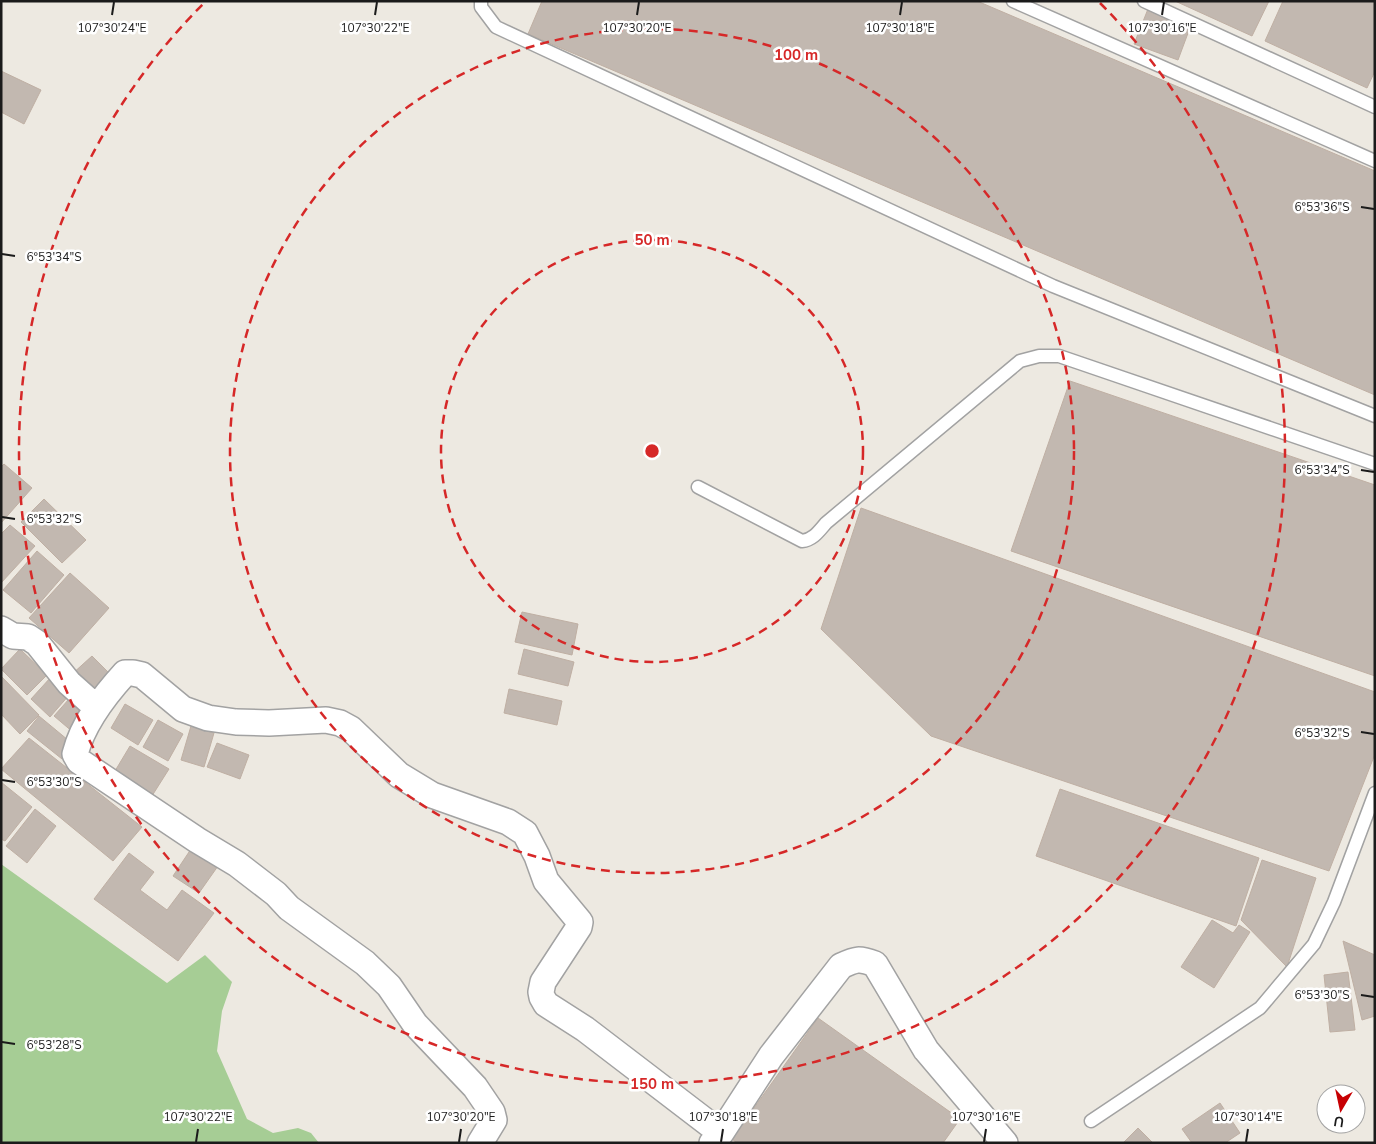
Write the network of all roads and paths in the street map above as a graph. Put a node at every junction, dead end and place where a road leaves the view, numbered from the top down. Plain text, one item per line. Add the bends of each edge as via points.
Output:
1 (480, 1) edge
2 (1013, 1) edge
3 (1144, 1) edge
4 (1375, 107) edge
5 (1375, 161) edge
6 (1375, 416) edge
7 (1375, 464) edge
8 (698, 486) dead end
9 (1, 629) edge
10 (97, 708) junction
11 (1375, 793) edge
12 (1092, 1121) dead end
13 (717, 1138) edge
14 (480, 1143) edge
15 (1005, 1143) edge

1 - 6 lane via 496,27 1053,286
2 - 5 lane
3 - 4 lane
7 - 8 lane via 1059,356 1039,356 1020,361 805,541
9 - 10 street via 37,643 69,683
10 - 13 street via 124,673 133,672 142,675 182,709 208,718 236,722 326,720 340,723 351,729 399,775 432,795 508,822 525,833 546,881 580,922 543,982 542,997 546,1004 586,1029
10 - 14 street via 78,744 75,754 79,761 238,864 289,908 365,963 389,986 415,1024 475,1087 492,1112 494,1120
11 - 12 lane via 1334,902 1314,944 1260,1008
13 - 15 street via 771,1056 841,966 862,959 875,964 926,1050

